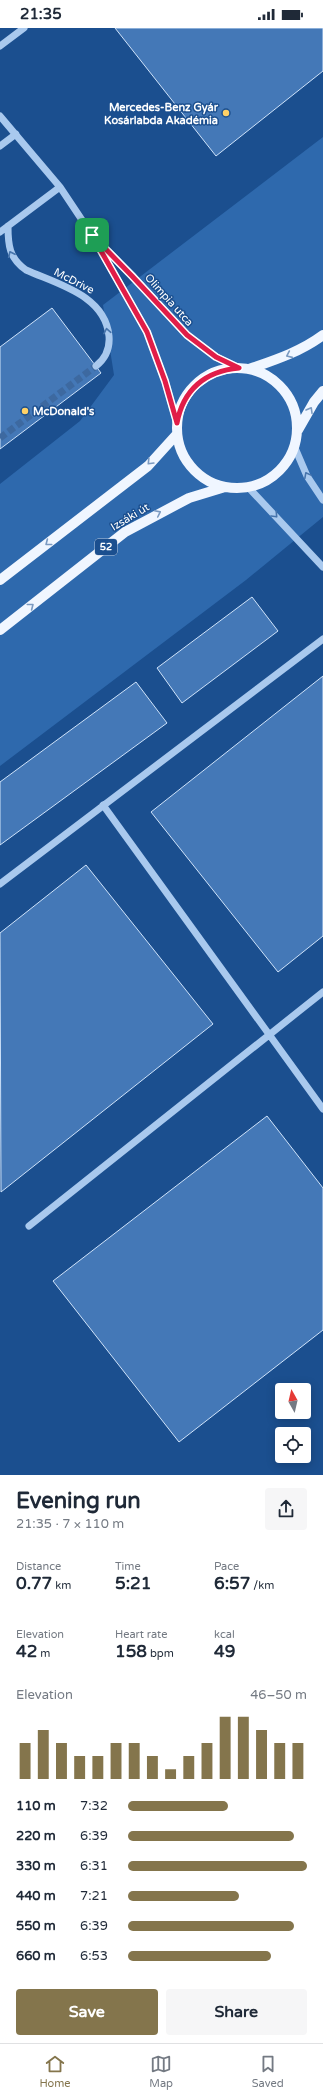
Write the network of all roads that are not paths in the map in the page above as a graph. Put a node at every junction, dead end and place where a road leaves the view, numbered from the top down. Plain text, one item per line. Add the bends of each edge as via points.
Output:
1 (24, 28) edge
2 (0, 46) edge
3 (0, 116) edge
4 (16, 134) junction
5 (0, 146) edge
6 (60, 187) junction
7 (8, 226) junction
8 (0, 232) edge
9 (92, 235) junction
10 (323, 335) edge
11 (96, 366) tunnel mouth
12 (244, 368) junction
13 (323, 391) edge
14 (177, 423) junction
15 (298, 430) junction
16 (177, 434) junction
17 (295, 448) junction
18 (225, 487) junction
19 (248, 487) junction
20 (323, 500) edge
21 (323, 567) edge
22 (0, 580) edge
23 (0, 630) edge
24 (323, 639) edge
25 (103, 805) junction
26 (0, 884) edge
27 (323, 992) edge
28 (269, 1035) junction
29 (323, 1109) edge
30 (29, 1226) dead end

1 - 2 street
3 - 4 street, Olimpia utca
4 - 5 street
4 - 6 street, Olimpia utca
6 - 7 street
6 - 9 street, Olimpia utca
7 - 8 street
11 -> 7 street, McDrive via 106,355 109,342 101,312 90,300 16,263 8,247
9 - 12 street, Olimpia utca via 187,335 216,357
9 - 14 street, Olimpia utca via 147,332
10 -> 12 main road, 52 via 308,347 282,358
12 - 14 main road, 52 via 219,371 200,380 182,404
12 - 15 main road, 52 via 268,376 284,389 295,408
15 -> 13 main road, 52
14 - 16 main road, 52
15 - 17 main road, 52
16 - 18 main road, 52 via 182,453 195,471 204,479
16 -> 22 main road via 148,466
17 - 19 main road, 52 via 279,472 260,484
20 -> 17 street via 307,476
18 - 19 main road, 52
23 -> 18 main road, Izsáki út / 52 via 126,532 189,498
19 -> 21 street
24 - 25 street
25 - 26 street
25 - 28 street
27 - 28 street
28 - 29 street
28 - 30 street

